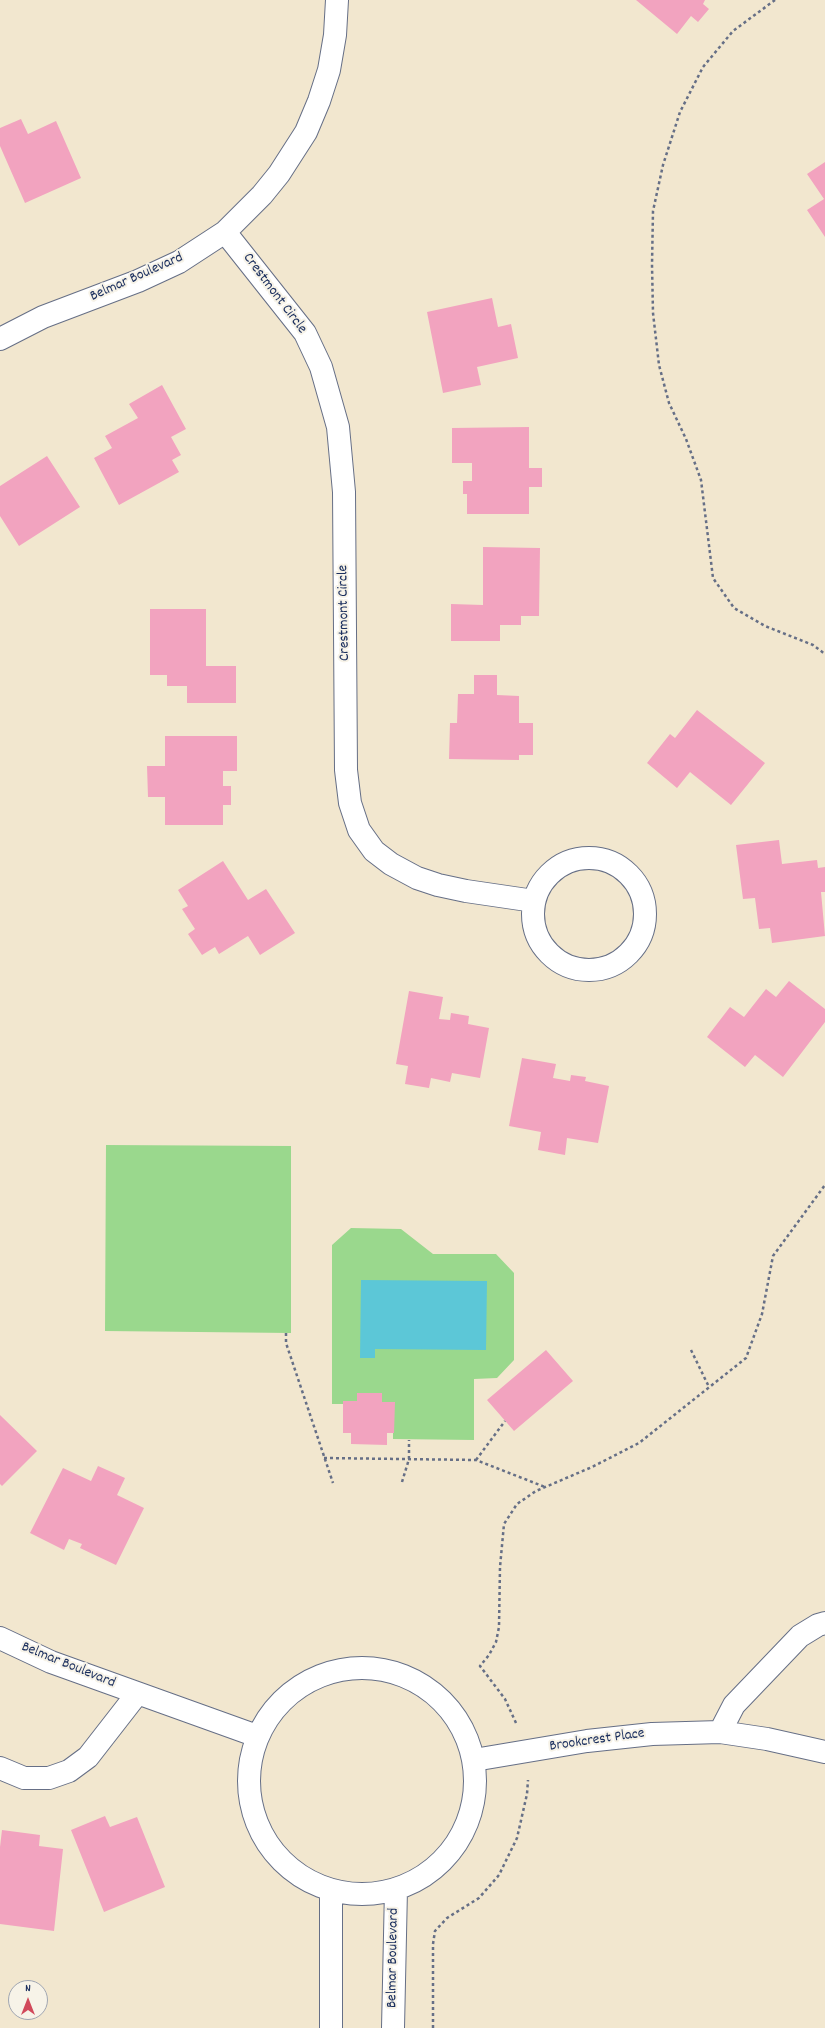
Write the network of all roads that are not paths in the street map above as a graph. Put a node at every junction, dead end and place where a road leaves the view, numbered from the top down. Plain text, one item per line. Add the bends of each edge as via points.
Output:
1 (337, 0) edge
2 (225, 232) junction
3 (0, 340) edge
4 (534, 901) junction
5 (825, 1623) edge
6 (0, 1638) edge
7 (137, 1694) junction
8 (720, 1732) junction
9 (257, 1736) junction
10 (825, 1752) edge
11 (474, 1760) junction
12 (0, 1768) edge
13 (396, 1889) junction
14 (331, 1890) junction
15 (331, 2028) edge
16 (393, 2028) edge

1 - 2 street, Belmar Boulevard via 329,70 306,132 262,195
2 - 3 street, Belmar Boulevard via 179,262 138,281 43,317
2 - 4 street, Crestmont Circle via 306,334 321,367 338,427 344,492 346,770 350,803 359,830 374,851 417,878 466,891
4 - 4 street via 534,923 541,944 556,960 576,969 598,970 619,962 639,941 645,926 644,898 638,884 616,864 602,859 573,860 559,866 548,875
5 - 8 street via 800,1636 734,1705
6 - 7 street, Belmar Boulevard via 51,1662
7 - 9 street, Belmar Boulevard
7 - 12 street, Belmar Boulevard via 88,1757 69,1772 49,1778 24,1778
8 - 10 street, Brookcrest Place
8 - 11 street, Brookcrest Place via 652,1734 587,1741
9 - 11 street via 266,1718 295,1688 333,1671 374,1668 395,1672 431,1691 459,1722
9 - 14 street via 248,1783 249,1800 259,1830 277,1857 289,1868 316,1885
11 - 13 street via 474,1801 459,1839 447,1856 432,1870
13 - 14 street via 375,1894
13 - 16 street, Belmar Boulevard
14 - 15 street

